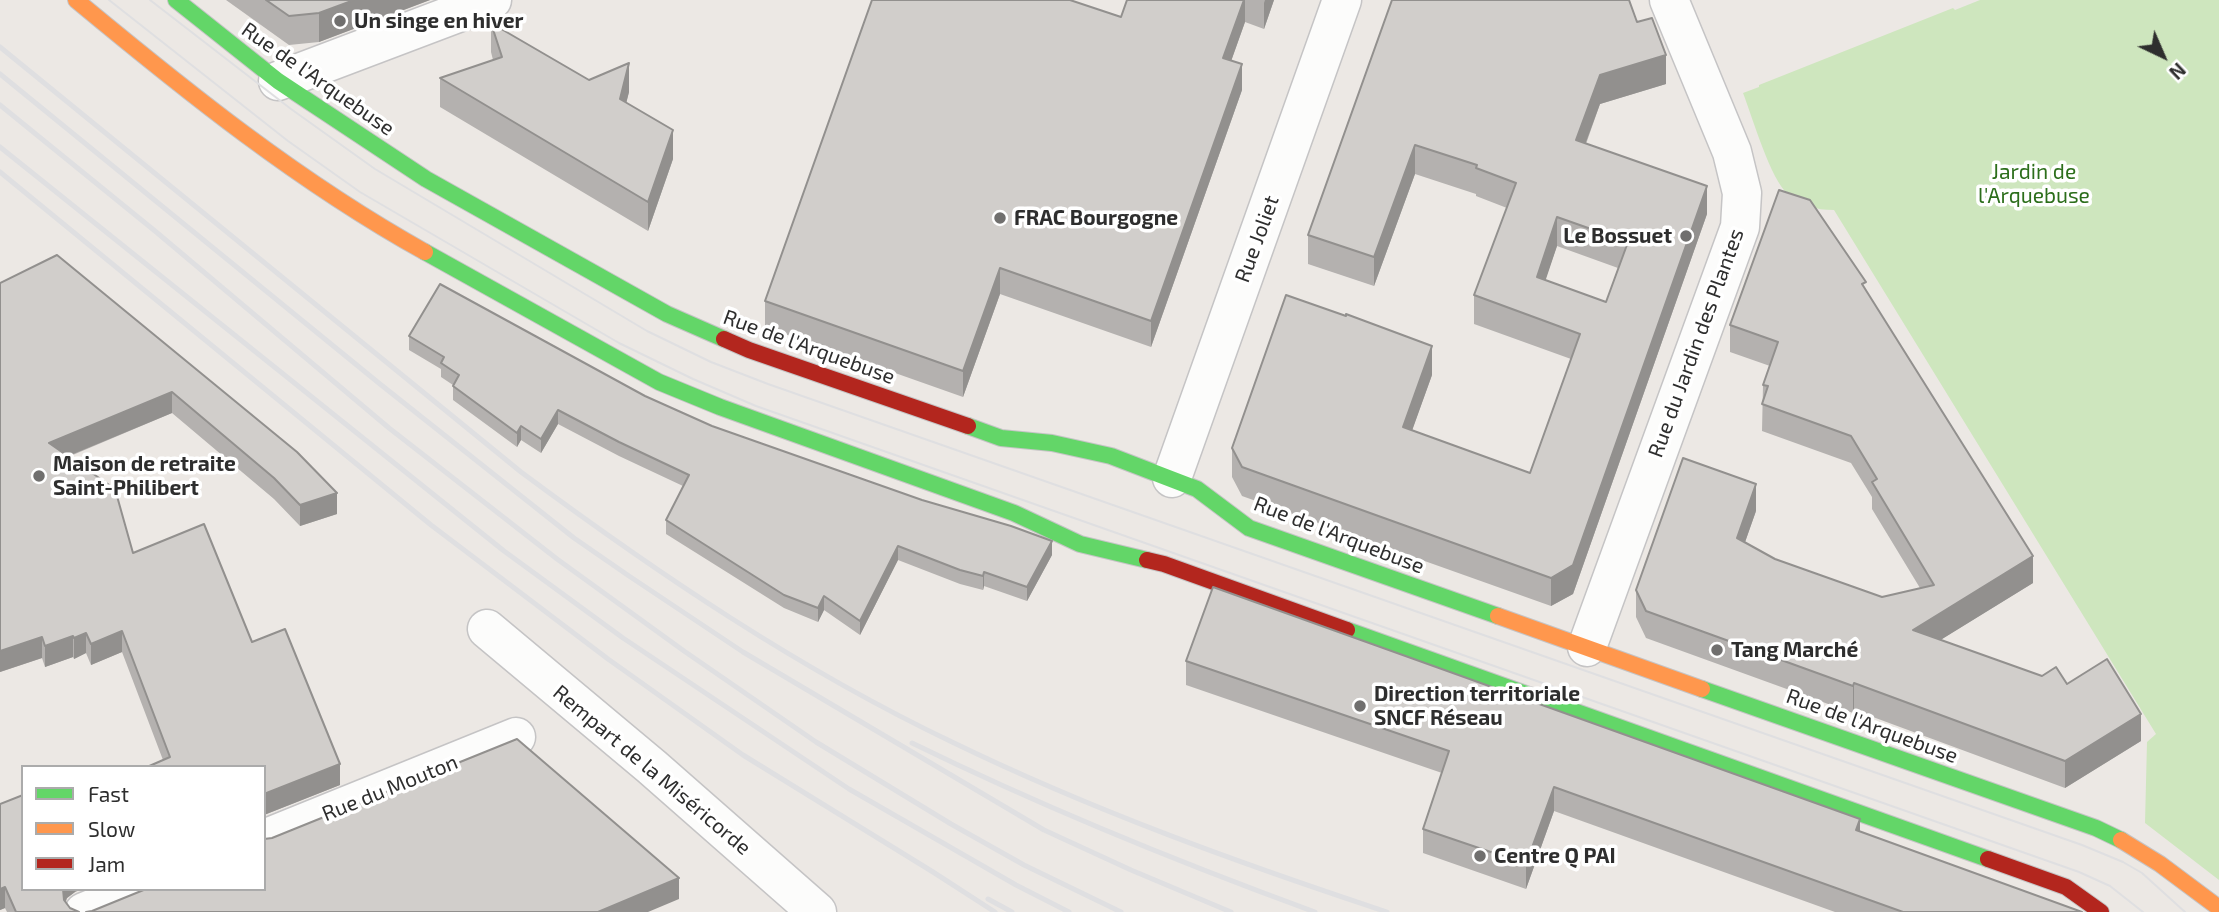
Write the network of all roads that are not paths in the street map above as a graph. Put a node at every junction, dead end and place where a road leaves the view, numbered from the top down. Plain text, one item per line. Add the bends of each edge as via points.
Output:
1 (75, 0) edge
2 (176, 0) edge
3 (492, 0) edge
4 (1342, 0) edge
5 (1670, 0) edge
6 (278, 81) junction
7 (1172, 478) junction
8 (487, 629) dead end
9 (1587, 647) junction
10 (516, 737) edge
11 (266, 838) edge
12 (135, 891) edge
13 (2219, 908) edge
14 (83, 912) edge
15 (817, 912) edge
16 (2101, 912) edge

1 - 16 main road via 298,173 388,231 659,382 1014,513 1080,544 1164,564 2066,887
2 - 6 main road, Rue de l'Arquebuse
3 - 6 street
4 - 7 street, Rue Joliet
5 - 9 street, Rue du Jardin des Plantes via 1732,152 1742,193 1740,227
6 - 7 main road, Rue de l'Arquebuse via 426,179 667,314 749,350 1001,438 1111,456
7 - 9 main road, Rue de l'Arquebuse via 1197,489 1249,528
8 - 15 street, Rempart de la Miséricorde
9 - 13 main road, Rue de l'Arquebuse via 2096,828 2153,858
10 - 11 street, Rue du Mouton
12 - 14 street

